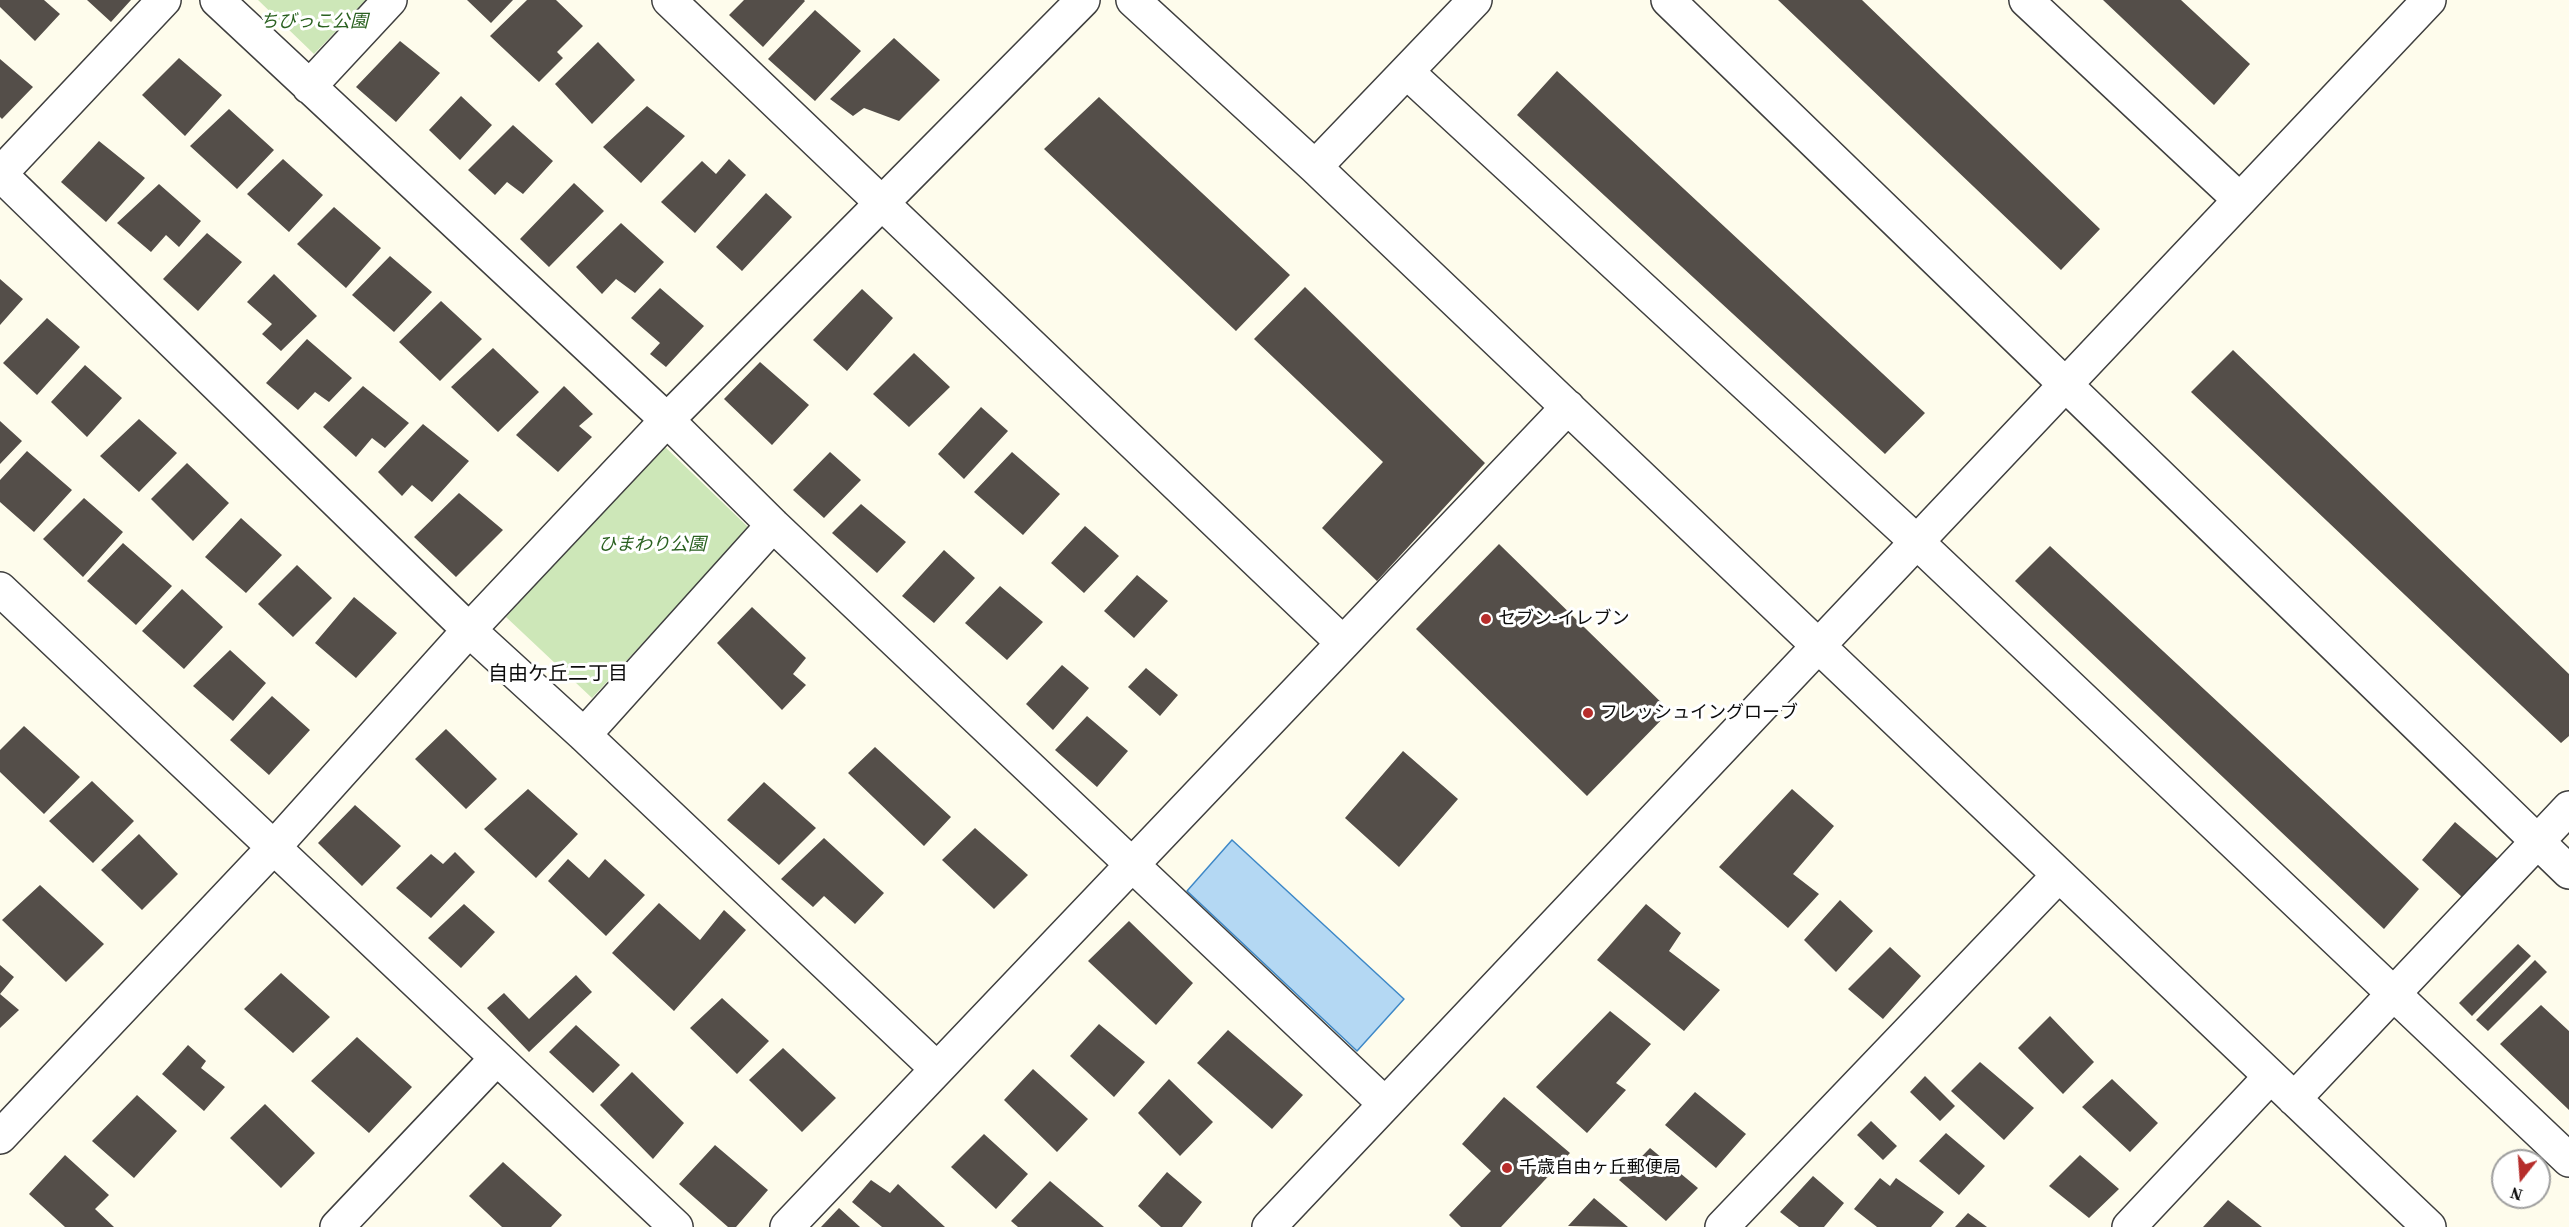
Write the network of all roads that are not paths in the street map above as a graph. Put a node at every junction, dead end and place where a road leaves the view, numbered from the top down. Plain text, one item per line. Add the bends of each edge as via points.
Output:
1 (164, 0) edge
2 (217, 0) edge
3 (390, 0) edge
4 (669, 0) edge
5 (1083, 0) edge
6 (1133, 0) edge
7 (1475, 0) edge
8 (1668, 0) edge
9 (2026, 0) edge
10 (2429, 0) edge
11 (1407, 72) junction
12 (309, 87) junction
13 (1315, 167) junction
14 (0, 174) edge
15 (2240, 200) junction
16 (883, 202) junction
17 (2067, 384) junction
18 (1568, 407) junction
19 (667, 420) junction
20 (772, 525) junction
21 (1917, 542) junction
22 (6, 607) edge
23 (469, 630) junction
24 (1343, 643) junction
25 (1819, 646) junction
26 (584, 735) junction
27 (2569, 808) edge
28 (2537, 842) junction
29 (274, 847) junction
30 (1131, 866) junction
31 (2569, 872) edge
32 (2059, 875) junction
33 (2394, 994) junction
34 (497, 1058) junction
35 (937, 1069) junction
36 (2271, 1077) junction
37 (2294, 1099) junction
38 (1385, 1104) junction
39 (0, 1137) edge
40 (2569, 1160) edge
41 (337, 1227) edge
42 (676, 1227) edge
43 (787, 1227) edge
44 (1269, 1227) edge
45 (1722, 1227) edge
46 (2129, 1227) edge
47 (2429, 1227) edge

1 - 14 street
2 - 12 street
3 - 12 street
4 - 16 street
5 - 16 street
6 - 13 street
7 - 11 street
8 - 17 street
9 - 15 street
10 - 15 street
11 - 13 street
11 - 21 street
12 - 19 street
13 - 18 street
14 - 23 street
15 - 17 street
16 - 19 street
16 - 24 street
17 - 21 street
17 - 28 street
18 - 24 street
18 - 25 street
19 - 20 street
19 - 23 street
20 - 26 street
20 - 30 street
21 - 25 street
21 - 33 street
22 - 29 street
23 - 26 street
23 - 29 street
24 - 30 street
25 - 32 street
25 - 38 street
26 - 35 street
27 - 28 street
28 - 31 street
28 - 33 street
29 - 34 street
29 - 39 street
30 - 35 street
30 - 38 street
32 - 36 street
32 - 45 street
33 - 37 street
33 - 40 street
34 - 41 street
34 - 42 street
35 - 43 street
36 - 37 street
36 - 46 street
37 - 47 street
38 - 44 street

